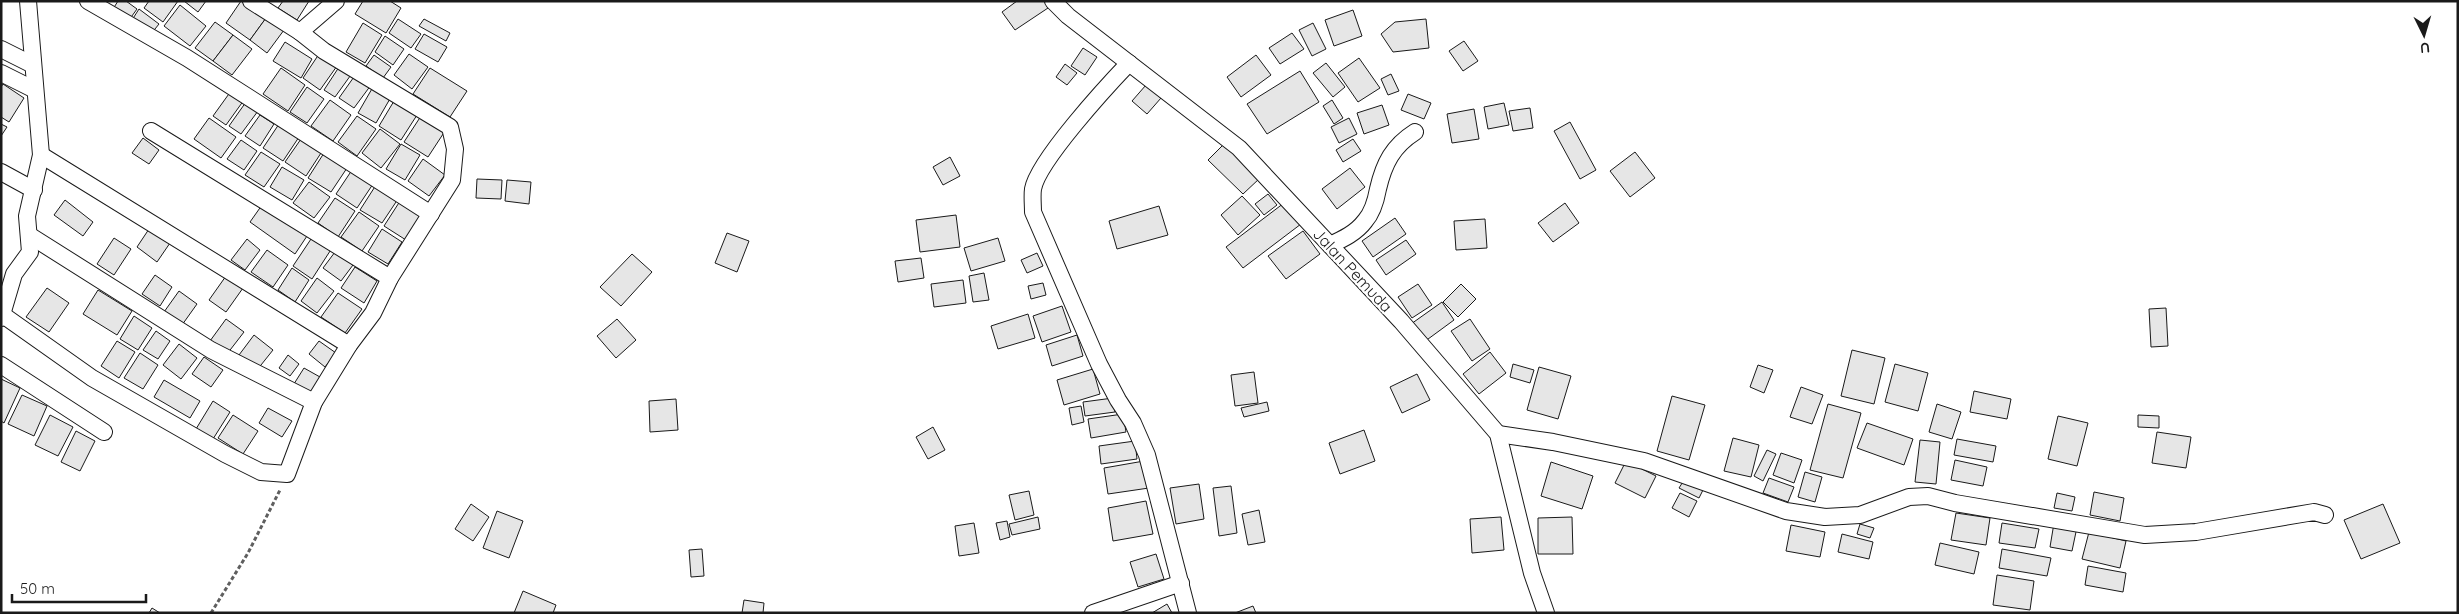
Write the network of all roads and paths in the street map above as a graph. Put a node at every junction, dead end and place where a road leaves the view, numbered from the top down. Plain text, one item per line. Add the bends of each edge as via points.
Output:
1 (28, 1) edge
2 (88, 1) edge
3 (251, 1) edge
4 (336, 1) edge
5 (1053, 1) edge
6 (300, 32) junction
7 (1, 48) edge
8 (1129, 63) junction
9 (34, 65) junction
10 (1, 73) edge
11 (35, 90) junction
12 (151, 131) dead end
13 (1415, 132) dead end
14 (41, 155) junction
15 (1, 172) edge
16 (34, 190) junction
17 (431, 214) junction
18 (29, 235) junction
19 (1330, 245) junction
20 (7, 272) edge
21 (390, 278) junction
22 (2, 317) edge
23 (349, 345) junction
24 (1, 364) edge
25 (314, 402) junction
26 (104, 432) dead end
27 (1498, 434) junction
28 (286, 474) junction
29 (2325, 515) dead end
30 (1181, 583) junction
31 (211, 613) edge
32 (1093, 613) edge
33 (1188, 613) edge
34 (1546, 613) edge

1 - 9 street
2 - 17 street via 187,58
3 - 6 street
4 - 6 street
5 - 8 street, Jalan Pemuda
6 - 17 street via 324,51 450,127 455,149 452,180
7 - 9 street
8 - 19 street, Jalan Pemuda via 1239,148
8 - 30 street via 1100,93 1042,167 1033,189 1033,212 1098,364 1133,423 1146,455
9 - 11 street
10 - 11 street
11 - 14 street
12 - 21 street
13 - 19 street via 1402,140 1389,155 1375,203 1366,221 1348,237
14 - 16 street
14 - 23 street
15 - 16 street
16 - 18 street via 27,216
17 - 21 street
18 - 20 street via 30,252
18 - 25 street via 211,350
19 - 27 street, Jalan Pemuda via 1401,321
20 - 22 street
21 - 23 street via 372,313
22 - 28 street via 92,378 225,454 261,472
23 - 25 street
24 - 26 street
25 - 28 street
27 - 29 street via 1644,461 1786,511 1825,517 1860,515 1909,497 1928,496 2145,535 2196,532 2314,512
27 - 34 street, Jalan Pemuda via 1532,573
28 - 31 path via 257,536
30 - 32 street
30 - 33 street

